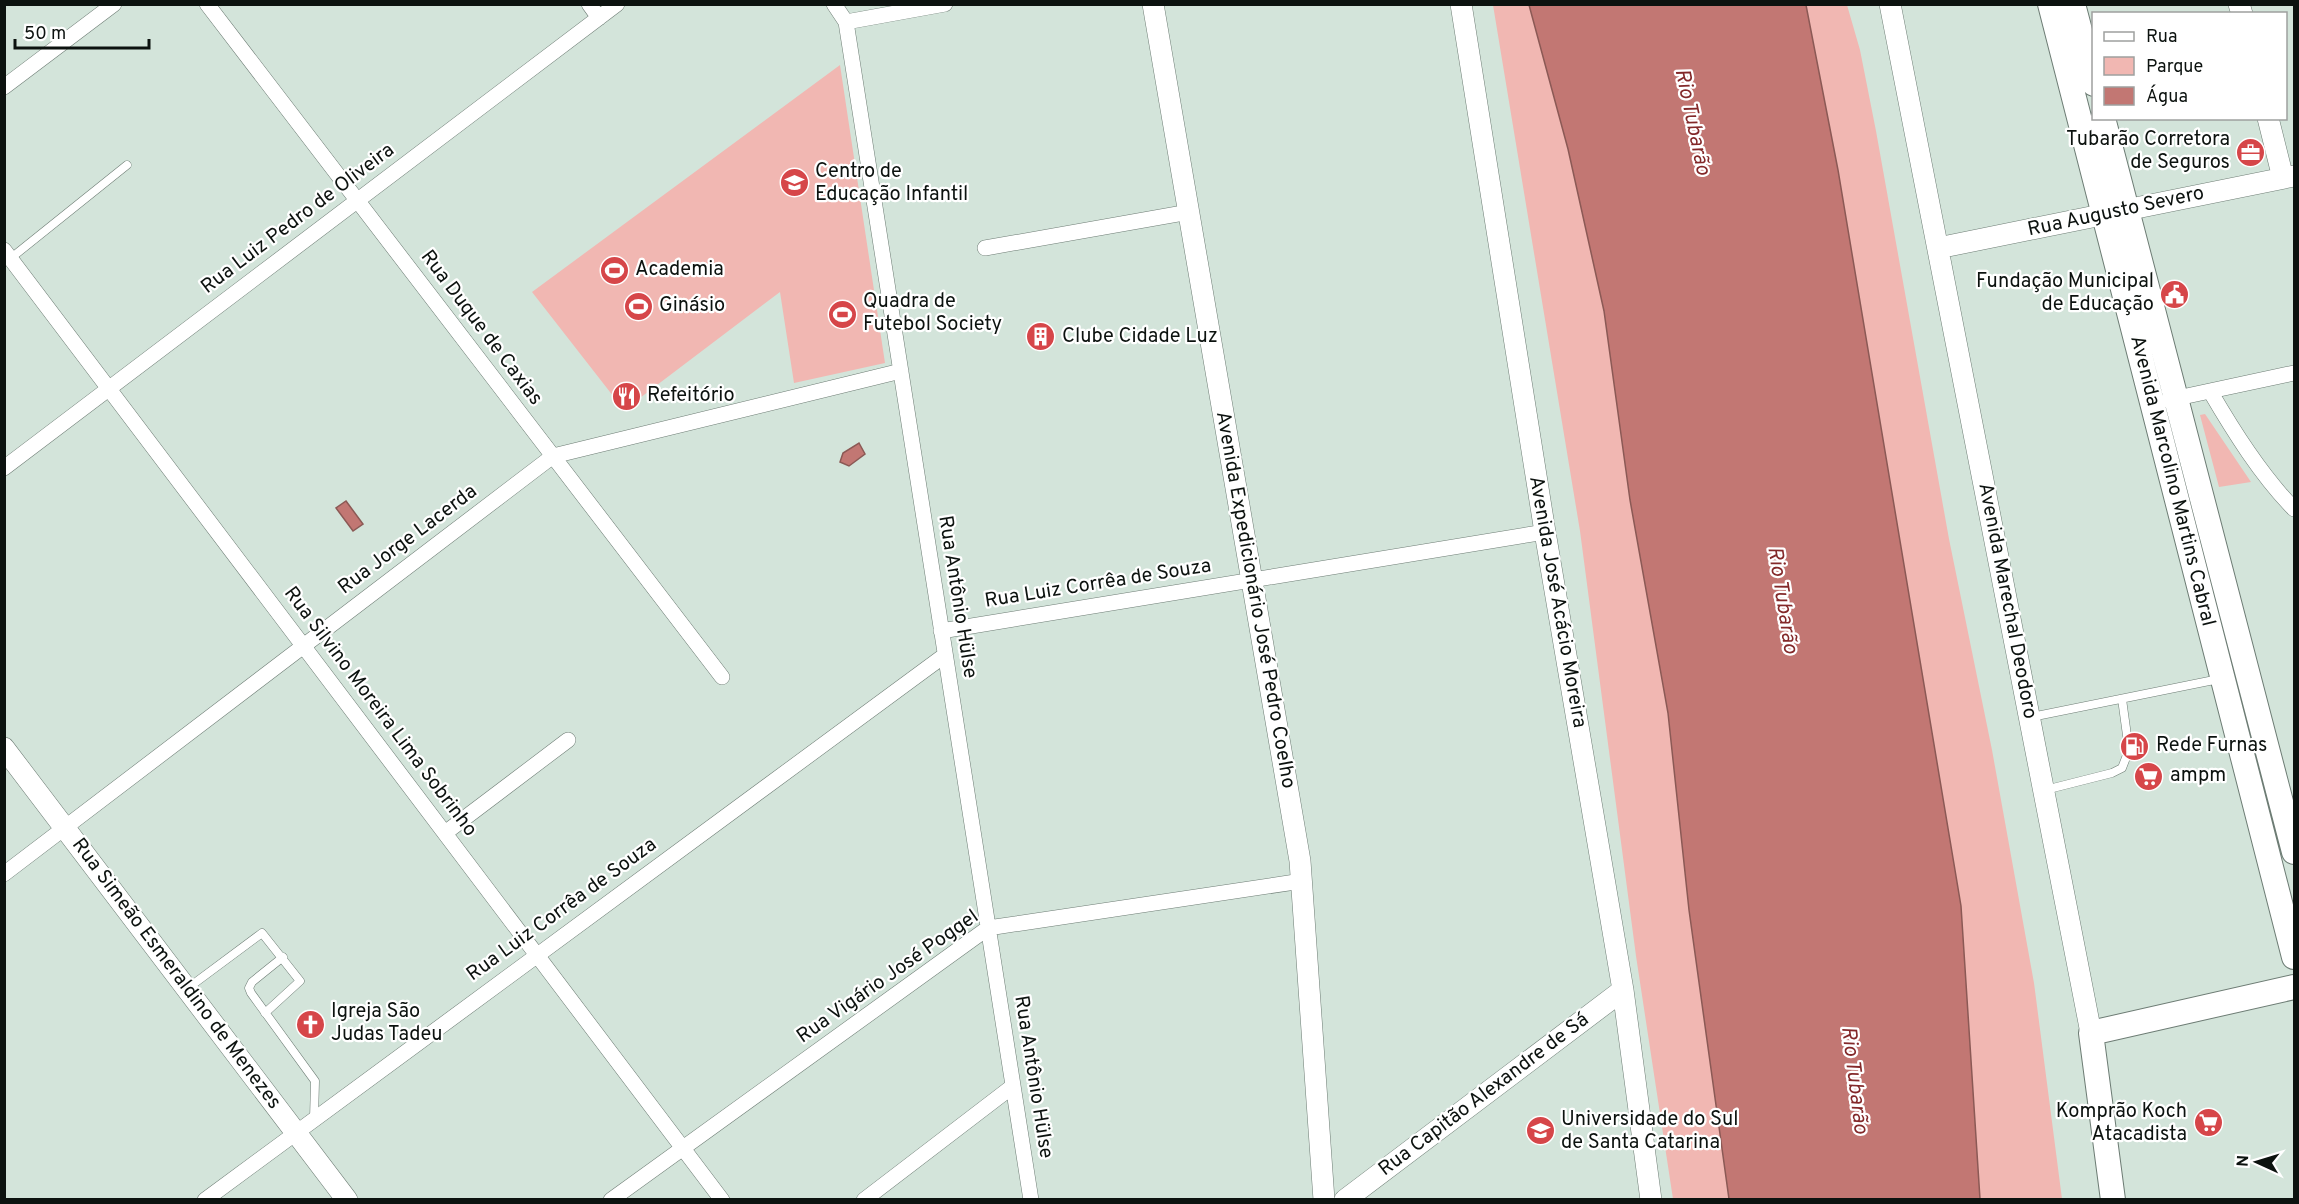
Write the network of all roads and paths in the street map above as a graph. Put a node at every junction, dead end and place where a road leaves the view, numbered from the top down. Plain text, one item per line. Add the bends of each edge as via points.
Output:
1 (114, 4) edge
2 (207, 4) edge
3 (589, 4) edge
4 (617, 4) edge
5 (834, 4) edge
6 (945, 4) edge
7 (1153, 4) edge
8 (1461, 4) edge
9 (2050, 4) edge
10 (2073, 4) edge
11 (1891, 5) edge
12 (599, 18) junction
13 (846, 22) junction
14 (2092, 76) edge
15 (4, 87) edge
16 (2103, 120) edge
17 (2269, 120) edge
18 (127, 165) dead end
19 (2289, 177) edge
20 (357, 201) junction
21 (1189, 212) junction
22 (2115, 212) junction
23 (985, 248) dead end
24 (1938, 248) junction
25 (8, 254) edge
26 (901, 371) junction
27 (2295, 373) edge
28 (109, 388) junction
29 (2210, 391) junction
30 (2164, 401) junction
31 (553, 456) junction
32 (4, 468) edge
33 (2295, 509) edge
34 (1545, 532) junction
35 (1252, 580) junction
36 (941, 631) junction
37 (304, 646) junction
38 (945, 655) junction
39 (722, 677) dead end
40 (2223, 678) junction
41 (2122, 699) junction
42 (2030, 717) junction
43 (568, 740) dead end
44 (4, 748) edge
45 (2044, 790) junction
46 (2290, 815) edge
47 (65, 828) junction
48 (445, 833) junction
49 (2295, 852) edge
50 (4, 874) edge
51 (1302, 881) junction
52 (988, 928) junction
53 (537, 955) junction
54 (283, 957) junction
55 (2295, 957) edge
56 (2295, 987) edge
57 (187, 989) junction
58 (1623, 990) junction
59 (266, 1013) junction
60 (2091, 1033) junction
61 (1013, 1086) junction
62 (314, 1119) junction
63 (296, 1132) junction
64 (683, 1148) junction
65 (205, 1200) edge
66 (347, 1200) edge
67 (611, 1200) edge
68 (722, 1200) edge
69 (864, 1200) edge
70 (1031, 1200) edge
71 (1324, 1200) edge
72 (1345, 1200) edge
73 (1651, 1200) edge
74 (2113, 1200) edge

1 - 15 street
2 - 20 street, Rua Duque de Caxias
3 - 12 street
4 - 12 street, Rua Luiz Pedro de Oliveira
5 - 13 street, Rua Antônio Hülse
6 - 13 street
7 - 21 street, Avenida Expedicionário José Pedro Coelho
8 - 34 street, Avenida José Acácio Moreira
9 - 22 main road, Avenida Marcolino Martins Cabral
10 - 14 main road
11 - 24 street, Avenida Marechal Deodoro
12 - 20 street, Rua Luiz Pedro de Oliveira
13 - 26 street, Rua Antônio Hülse
16 - 22 main road, Avenida Marcolino Martins Cabral
17 - 19 street
18 - 25 lane
19 - 22 street, Rua Augusto Severo
20 - 28 street, Rua Luiz Pedro de Oliveira
20 - 31 street, Rua Duque de Caxias
21 - 23 street
21 - 35 street, Avenida Expedicionário José Pedro Coelho
22 - 24 street, Rua Augusto Severo
22 - 30 main road, Avenida Marcolino Martins Cabral
24 - 42 street, Avenida Marechal Deodoro
25 - 28 street, Rua Silvino Moreira Lima Sobrinho
26 - 31 street, Rua Jorge Lacerda
26 - 36 street, Rua Antônio Hülse
27 - 29 street
28 - 32 street, Rua Luiz Pedro de Oliveira
28 - 37 street, Rua Silvino Moreira Lima Sobrinho
29 - 30 street
29 - 33 street via 2256,462
30 - 40 main road, Avenida Marcolino Martins Cabral
30 - 46 main road, Avenida Marcolino Martins Cabral
31 - 37 street, Rua Jorge Lacerda
31 - 39 street, Rua Duque de Caxias
34 - 35 street, Rua Luiz Corrêa de Souza
34 - 58 street, Avenida José Acácio Moreira
35 - 36 street, Rua Luiz Corrêa de Souza
35 - 51 street, Avenida Expedicionário José Pedro Coelho
36 - 38 street, Rua Antônio Hülse
37 - 47 street, Rua Jorge Lacerda
37 - 48 street, Rua Silvino Moreira Lima Sobrinho
38 - 52 street, Rua Antônio Hülse
38 - 53 street, Rua Luiz Corrêa de Souza
40 - 41 lane
40 - 55 main road, Avenida Marcolino Martins Cabral
41 - 42 lane
41 - 45 lane via 2129,750 2122,768
42 - 45 street, Avenida Marechal Deodoro
43 - 48 street
44 - 47 street, Rua Simeão Esmeraldino de Menezes
45 - 60 street, Avenida Marechal Deodoro
46 - 49 main road, Avenida Marcolino Martins Cabral
47 - 50 street, Rua Jorge Lacerda
47 - 57 street, Rua Simeão Esmeraldino de Menezes
48 - 53 street, Rua Silvino Moreira Lima Sobrinho
51 - 52 street, Rua Vigário José Poggel
51 - 71 street, Avenida Expedicionário José Pedro Coelho
52 - 61 street, Rua Antônio Hülse
52 - 64 street, Rua Vigário José Poggel
53 - 62 street, Rua Luiz Corrêa de Souza
53 - 64 street, Rua Silvino Moreira Lima Sobrinho
54 - 57 lane via 262,933
54 - 59 lane via 300,981
54 - 59 lane via 249,988
56 - 60 main road
57 - 63 street, Rua Simeão Esmeraldino de Menezes
58 - 72 street, Rua Capitão Alexandre de Sá
58 - 73 street, Avenida José Acácio Moreira
59 - 62 lane via 315,1081
60 - 74 main road, Avenida Marechal Deodoro
61 - 69 street
61 - 70 street, Rua Antônio Hülse
62 - 63 street, Rua Luiz Corrêa de Souza
63 - 65 street, Rua Luiz Corrêa de Souza
63 - 66 street, Rua Simeão Esmeraldino de Menezes
64 - 67 street, Rua Vigário José Poggel
64 - 68 street, Rua Silvino Moreira Lima Sobrinho

